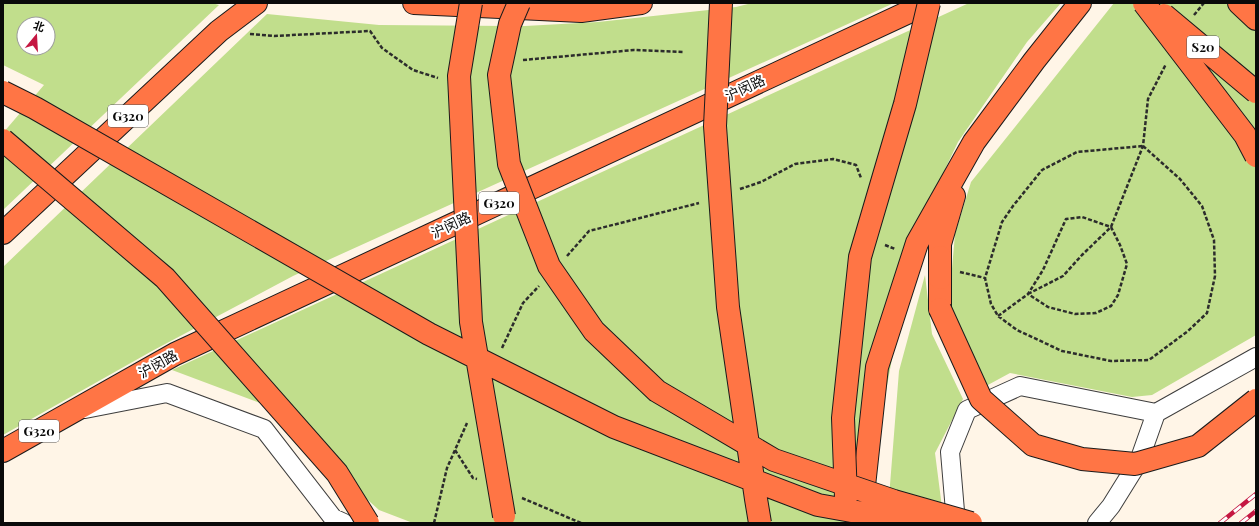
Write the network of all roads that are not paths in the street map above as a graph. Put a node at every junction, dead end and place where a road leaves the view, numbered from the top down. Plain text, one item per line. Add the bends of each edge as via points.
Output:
1 (256, 3) edge
2 (471, 3) edge
3 (519, 3) edge
4 (641, 3) edge
5 (721, 3) edge
6 (928, 3) edge
7 (1080, 3) edge
8 (1144, 3) edge
9 (1150, 3) edge
10 (1239, 3) edge
11 (419, 4) edge
12 (1256, 19) edge
13 (1034, 61) junction
14 (3, 92) edge
15 (1256, 92) edge
16 (3, 140) edge
17 (1256, 156) edge
18 (3, 233) edge
19 (1256, 358) edge
20 (1256, 400) edge
21 (75, 411) junction
22 (1156, 413) junction
23 (3, 451) edge
24 (344, 523) edge
25 (368, 523) edge
26 (506, 523) edge
27 (760, 523) edge
28 (847, 523) edge
29 (863, 523) edge
30 (919, 523) edge
31 (956, 523) edge
32 (971, 523) edge
33 (1097, 523) edge

1 - 18 highway, G320 via 219,32
2 - 26 highway, bridge via 459,76 471,322
3 - 32 highway, bridge via 510,24 499,75 510,164 549,266 594,330 657,391 774,460 894,501
4 - 11 highway via 581,10
5 - 27 highway, bridge via 715,126 728,307
6 - 21 highway, 沪闵路 / G320 via 175,354
6 - 28 highway, bridge via 906,104 860,257 843,418
7 - 13 highway
8 - 17 highway, bridge via 1244,135
9 - 15 highway, S20, bridge
10 - 12 highway
13 - 20 highway, bridge via 958,184 940,244 940,309 981,399 1033,444 1082,459 1135,464 1198,446
13 - 29 highway, bridge via 974,142 917,243 877,367 862,495
14 - 30 highway, bridge via 429,334 614,427 818,505
16 - 25 highway, bridge via 165,278 337,473
19 - 22 street
21 - 23 highway, 沪闵路 / G320
21 - 24 street via 167,393 264,429 333,518
22 - 31 street via 1020,386 967,410 950,452
22 - 33 street via 1139,461 1111,506

